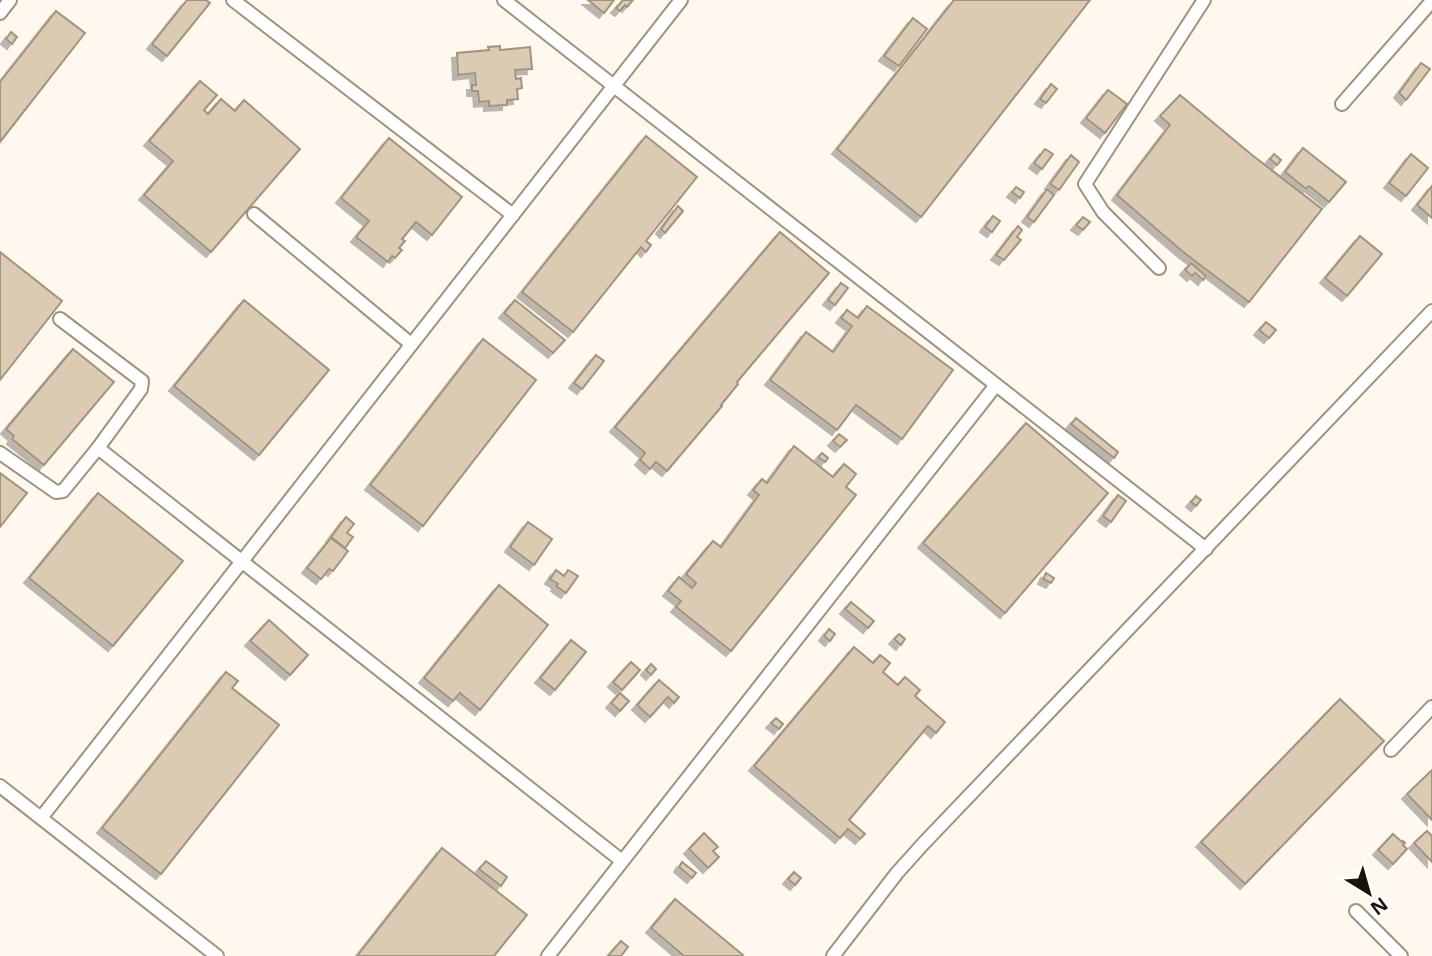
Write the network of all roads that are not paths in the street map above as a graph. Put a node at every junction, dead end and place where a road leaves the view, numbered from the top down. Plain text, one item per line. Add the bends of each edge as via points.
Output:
1 (10, 0) edge
2 (233, 0) edge
3 (505, 0) edge
4 (681, 0) edge
5 (1204, 0) edge
6 (1432, 1) edge
7 (0, 13) edge
8 (614, 86) junction
9 (1342, 104) dead end
10 (254, 214) dead end
11 (513, 215) junction
12 (1159, 268) dead end
13 (1432, 311) edge
14 (61, 319) dead end
15 (411, 344) junction
16 (996, 385) junction
17 (98, 448) junction
18 (0, 453) edge
19 (1206, 549) junction
20 (242, 561) junction
21 (1432, 707) edge
22 (1391, 750) dead end
23 (0, 786) edge
24 (41, 818) junction
25 (622, 861) junction
26 (1356, 911) dead end
27 (217, 956) edge
28 (548, 956) edge
29 (833, 956) edge
30 (1401, 956) edge

1 - 7 street
2 - 11 street
3 - 8 street
4 - 8 street
5 - 12 street via 1084,184 1103,212
6 - 9 street
8 - 11 street
8 - 16 street
10 - 15 street
11 - 15 street
13 - 19 street
14 - 17 street via 142,381 141,389
15 - 20 street
16 - 19 street
16 - 25 street
17 - 18 street via 63,491 57,492
17 - 20 street
19 - 29 street via 923,844
20 - 24 street
20 - 25 street
21 - 22 street
23 - 24 street
24 - 27 street
25 - 28 street
26 - 30 street

